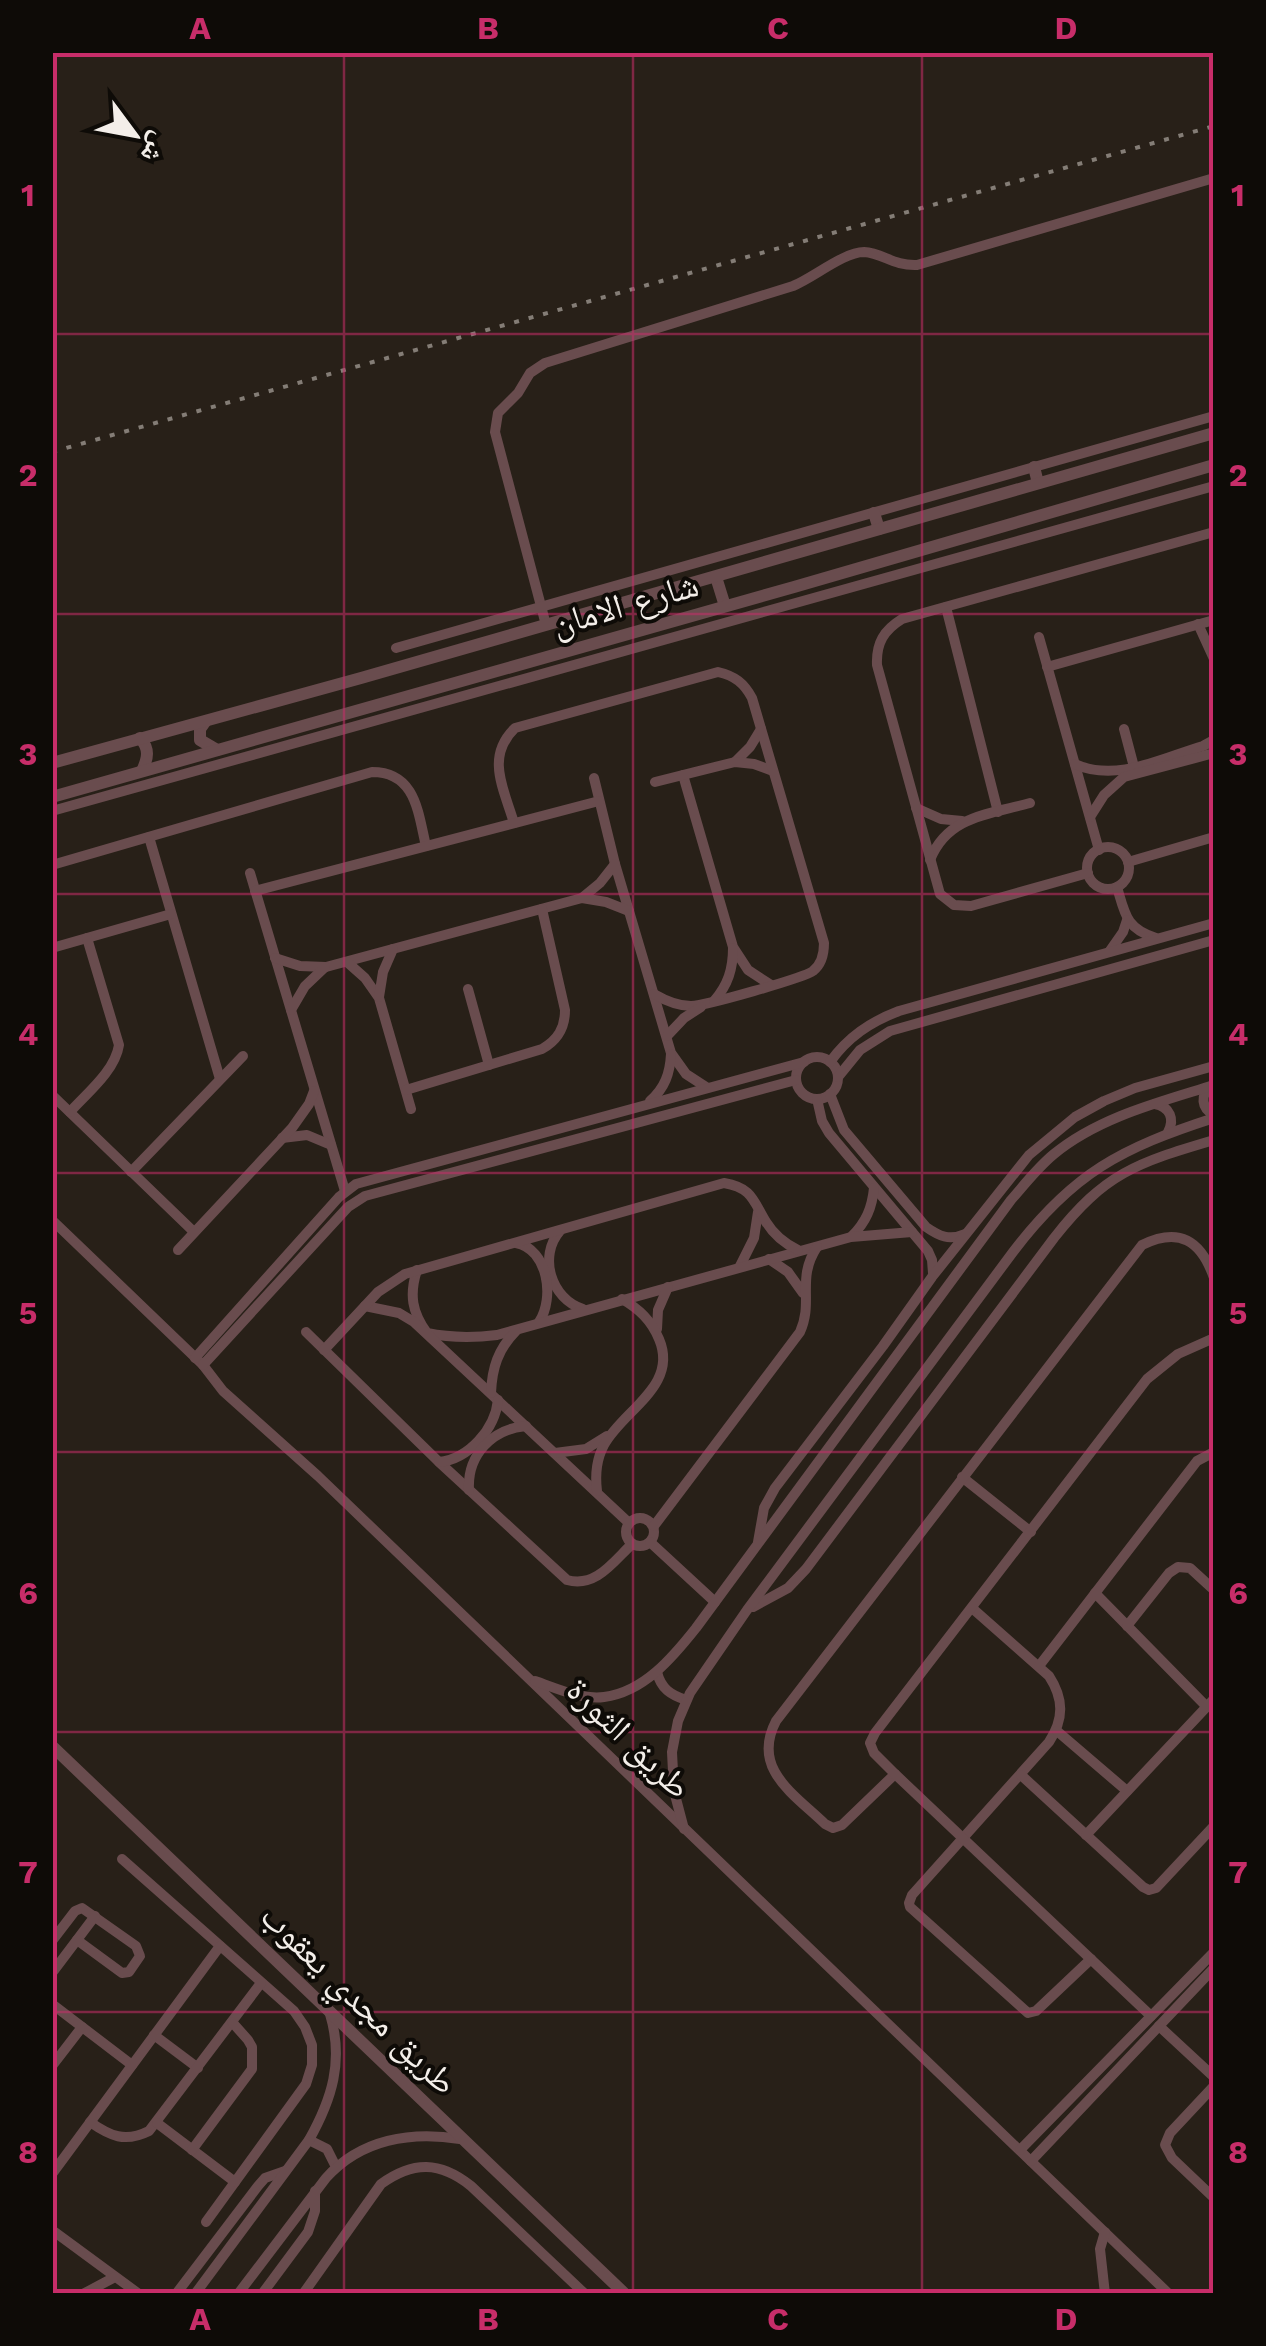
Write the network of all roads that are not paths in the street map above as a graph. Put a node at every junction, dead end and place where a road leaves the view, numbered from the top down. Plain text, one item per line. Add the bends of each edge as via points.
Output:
1 (1214, 178) edge
2 (1214, 416) edge
3 (1188, 423) junction
4 (1214, 433) edge
5 (1192, 439) junction
6 (1214, 465) edge
7 (1034, 467) junction
8 (1038, 483) junction
9 (1214, 486) edge
10 (874, 512) junction
11 (879, 530) junction
12 (1214, 532) edge
13 (716, 576) junction
14 (794, 588) junction
15 (798, 602) junction
16 (725, 606) junction
17 (542, 607) junction
18 (946, 607) junction
19 (1214, 620) edge
20 (1198, 624) junction
21 (546, 625) junction
22 (1039, 637) dead end
23 (396, 648) dead end
24 (1214, 659) edge
25 (1047, 666) junction
26 (459, 690) junction
27 (205, 722) junction
28 (761, 729) junction
29 (1124, 729) dead end
30 (140, 738) junction
31 (1214, 740) edge
32 (217, 750) junction
33 (1214, 753) edge
34 (735, 762) junction
35 (52, 764) edge
36 (1074, 764) junction
37 (1134, 767) junction
38 (142, 771) junction
39 (773, 771) junction
40 (683, 775) junction
41 (594, 778) dead end
42 (655, 782) dead end
43 (52, 796) edge
44 (599, 801) junction
45 (1030, 802) dead end
46 (916, 808) junction
47 (52, 811) edge
48 (998, 812) junction
49 (1090, 818) junction
50 (968, 820) junction
51 (514, 823) junction
52 (149, 837) junction
53 (1214, 837) edge
54 (426, 846) junction
55 (1099, 850) junction
56 (930, 861) junction
57 (1128, 862) junction
58 (615, 864) junction
59 (52, 865) edge
60 (1088, 873) junction
61 (250, 874) dead end
62 (1117, 888) junction
63 (256, 891) junction
64 (582, 898) junction
65 (542, 908) junction
66 (629, 911) junction
67 (171, 914) junction
68 (1127, 920) junction
69 (1214, 923) edge
70 (87, 938) junction
71 (1157, 939) junction
72 (1214, 940) edge
73 (733, 947) junction
74 (52, 948) edge
75 (393, 949) junction
76 (1109, 952) junction
77 (275, 958) junction
78 (347, 962) junction
79 (326, 967) junction
80 (771, 985) junction
81 (468, 990) dead end
82 (654, 994) junction
83 (379, 998) junction
84 (710, 1003) junction
85 (291, 1010) junction
86 (667, 1036) junction
87 (672, 1053) junction
88 (243, 1056) dead end
89 (804, 1062) junction
90 (830, 1062) junction
91 (489, 1065) junction
92 (1214, 1066) edge
93 (838, 1077) junction
94 (220, 1079) junction
95 (796, 1080) junction
96 (1212, 1085) edge
97 (707, 1088) junction
98 (314, 1090) junction
99 (406, 1090) junction
100 (52, 1094) edge
101 (830, 1094) junction
102 (817, 1100) junction
103 (646, 1104) junction
104 (1156, 1104) junction
105 (411, 1109) dead end
106 (70, 1112) junction
107 (1214, 1116) edge
108 (1168, 1132) junction
109 (281, 1138) junction
110 (1214, 1140) edge
111 (331, 1145) junction
112 (131, 1172) junction
113 (874, 1188) junction
114 (344, 1191) junction
115 (999, 1192) junction
116 (1011, 1200) junction
117 (758, 1206) junction
118 (52, 1220) edge
119 (562, 1228) junction
120 (194, 1232) junction
121 (912, 1232) junction
122 (966, 1233) junction
123 (851, 1237) junction
124 (515, 1243) junction
125 (818, 1246) junction
126 (178, 1250) dead end
127 (799, 1251) junction
128 (769, 1259) junction
129 (739, 1267) junction
130 (417, 1270) junction
131 (932, 1277) junction
132 (1214, 1278) edge
133 (668, 1287) junction
134 (622, 1300) junction
135 (806, 1300) junction
136 (365, 1306) junction
137 (584, 1310) junction
138 (539, 1322) junction
139 (520, 1327) junction
140 (306, 1332) dead end
141 (427, 1333) junction
142 (657, 1335) junction
143 (1214, 1338) edge
144 (883, 1346) junction
145 (324, 1350) junction
146 (897, 1355) junction
147 (199, 1361) junction
148 (495, 1396) junction
149 (526, 1426) junction
150 (612, 1433) junction
151 (1214, 1452) edge
152 (556, 1454) junction
153 (439, 1462) junction
154 (962, 1477) junction
155 (469, 1491) junction
156 (596, 1492) junction
157 (629, 1523) junction
158 (654, 1526) junction
159 (1032, 1532) junction
160 (650, 1542) junction
161 (632, 1544) junction
162 (758, 1544) junction
163 (1214, 1590) edge
164 (1095, 1593) junction
165 (715, 1602) junction
166 (972, 1608) junction
167 (748, 1610) junction
168 (1127, 1626) junction
169 (1039, 1666) junction
170 (657, 1672) junction
171 (527, 1678) junction
172 (686, 1700) junction
173 (1210, 1703) edge
174 (1056, 1731) junction
175 (52, 1746) edge
176 (895, 1774) junction
177 (1021, 1774) junction
178 (1127, 1792) junction
179 (1214, 1826) edge
180 (684, 1829) junction
181 (1086, 1835) junction
182 (963, 1838) junction
183 (122, 1859) dead end
184 (95, 1916) junction
185 (52, 1940) edge
186 (77, 1940) junction
187 (220, 1946) junction
188 (1214, 1952) edge
189 (1091, 1959) junction
190 (1214, 1968) edge
191 (52, 1973) edge
192 (262, 1983) junction
193 (52, 2004) edge
194 (329, 2011) junction
195 (1155, 2021) junction
196 (232, 2022) junction
197 (82, 2026) junction
198 (154, 2035) junction
199 (132, 2065) junction
200 (52, 2066) edge
201 (198, 2068) junction
202 (1214, 2077) edge
203 (1214, 2086) edge
204 (90, 2122) junction
205 (157, 2123) junction
206 (460, 2138) junction
207 (308, 2140) junction
208 (192, 2150) junction
209 (1020, 2150) junction
210 (1031, 2160) junction
211 (336, 2167) junction
212 (286, 2171) junction
213 (52, 2174) edge
214 (235, 2182) junction
215 (316, 2191) junction
216 (1214, 2198) edge
217 (206, 2222) dead end
218 (52, 2230) edge
219 (1105, 2232) junction
220 (115, 2277) junction
221 (310, 2291) edge
222 (86, 2293) edge
223 (137, 2293) edge
224 (176, 2294) edge
225 (195, 2294) edge
226 (238, 2294) edge
227 (262, 2294) edge
228 (584, 2294) edge
229 (625, 2294) edge
230 (1105, 2294) edge
231 (1169, 2294) edge

1 - 17 street via 917,265 871,253 849,255 793,286 539,365 494,426
2 - 3 street
3 - 5 street
3 - 7 street
4 - 5 street, شارع الامان
5 - 8 street, شارع الامان
6 - 14 street, شارع الامان
7 - 8 street
7 - 10 street
8 - 11 street, شارع الامان
9 - 15 street
10 - 11 street
10 - 17 street
11 - 13 street, شارع الامان
12 - 18 street
13 - 16 street
13 - 21 street, شارع الامان
14 - 15 street
14 - 16 street, شارع الامان
15 - 26 street
16 - 26 street, شارع الامان
17 - 21 street
17 - 23 street
18 - 46 street via 892,625 876,654
18 - 48 street
19 - 20 street
20 - 24 street
20 - 25 street
21 - 27 street, شارع الامان
22 - 25 street
25 - 36 street
26 - 32 street, شارع الامان
26 - 47 street
27 - 30 street, شارع الامان
27 - 32 street via 200,740
28 - 34 street
28 - 39 street
28 - 51 street via 747,688 718,672 514,728 498,756
29 - 37 street
30 - 35 street, شارع الامان
30 - 38 street via 147,751
31 - 37 street
32 - 38 street, شارع الامان
33 - 49 street via 1124,778
34 - 39 street
34 - 40 street
36 - 37 street via 1098,772
36 - 49 street
38 - 43 street, شارع الامان
39 - 80 street via 824,953 813,971
40 - 42 street
40 - 73 street
41 - 44 street
44 - 51 street
44 - 58 street
45 - 48 street
46 - 50 street via 940,819
46 - 56 street
48 - 50 street
49 - 55 street
50 - 56 street via 944,836
51 - 54 street
52 - 54 street via 382,772 412,792
52 - 59 street
52 - 67 street
53 - 57 street
54 - 63 street
55 - 57 street via 1118,850
55 - 60 street via 1089,859
56 - 60 street via 940,894 962,907
57 - 62 street
58 - 64 street
58 - 66 street
60 - 62 street via 1102,888
61 - 63 street
62 - 68 street
63 - 77 street
64 - 65 street
64 - 66 street
65 - 75 street
65 - 91 street via 565,1010 562,1029 542,1050
66 - 82 street
67 - 70 street
67 - 94 street
68 - 71 street
68 - 76 street
69 - 71 street
70 - 74 street
70 - 106 street via 119,1045 114,1062
71 - 76 street
72 - 93 street via 890,1031 860,1050
73 - 80 street via 748,970
73 - 84 street via 730,977
75 - 78 street
75 - 83 street
76 - 90 street via 882,1017 842,1045
77 - 79 street
77 - 85 street
78 - 79 street
78 - 83 street
79 - 85 street
80 - 84 street
81 - 91 street
82 - 84 street via 679,1005
82 - 86 street
83 - 99 street
84 - 86 street
85 - 98 street
86 - 87 street
87 - 97 street
87 - 103 street via 666,1082
88 - 94 street
89 - 90 street
89 - 95 street
89 - 97 street
90 - 93 street
91 - 99 street
92 - 115 street via 1104,1101 1029,1154
93 - 101 street
94 - 112 street
95 - 102 street via 802,1094
95 - 147 street via 365,1196
96 - 104 street
96 - 107 street via 1203,1103
97 - 103 street
98 - 109 street
98 - 111 street
99 - 105 street
100 - 106 street
101 - 102 street
101 - 122 street via 844,1130 926,1227 947,1238
102 - 113 street via 829,1134
103 - 114 street
104 - 108 street via 1170,1114
104 - 116 street via 1055,1153
106 - 112 street
107 - 108 street
108 - 167 street via 1092,1171 1036,1222
109 - 111 street via 307,1135
109 - 120 street
110 - 167 street via 1141,1163 1090,1197 798,1579
111 - 114 street
112 - 120 street
113 - 121 street
113 - 123 street via 868,1215
114 - 147 street
115 - 116 street
115 - 122 street
116 - 146 street
117 - 119 street via 741,1188 724,1183
117 - 127 street via 774,1233
117 - 129 street via 754,1238
118 - 147 street, طريق الثورة
119 - 124 street
119 - 137 street via 548,1258 556,1289
120 - 126 street
121 - 123 street
121 - 131 street via 932,1260
122 - 131 street
123 - 125 street
124 - 130 street
124 - 138 street via 539,1260 548,1291
125 - 127 street
125 - 135 street via 804,1277
127 - 128 street
128 - 129 street
128 - 135 street via 788,1272
129 - 133 street
130 - 136 street
130 - 141 street via 412,1303
131 - 144 street
132 - 154 street via 1199,1248 1186,1240 1157,1237 1142,1244
133 - 134 street
133 - 142 street
134 - 137 street
134 - 142 street
135 - 158 street via 800,1332
136 - 141 street via 398,1313
136 - 145 street
137 - 138 street
138 - 139 street
139 - 141 street via 474,1338
139 - 148 street via 497,1356
140 - 145 street
141 - 148 street
142 - 150 street via 663,1360 656,1386
143 - 159 street via 1178,1354 1147,1380
144 - 146 street
144 - 162 street via 775,1488
145 - 153 street
146 - 162 street
147 - 171 street, طريق الثورة
148 - 149 street
148 - 153 street via 492,1422 468,1451
149 - 152 street
149 - 155 street via 494,1435 475,1456
150 - 152 street via 586,1449
150 - 156 street via 597,1460
151 - 164 street via 1197,1461
152 - 156 street
153 - 155 street
154 - 159 street
154 - 176 street via 768,1740 768,1760 778,1778 833,1828
155 - 161 street via 567,1580 596,1578
156 - 157 street
157 - 158 street via 644,1518
157 - 161 street
158 - 160 street
159 - 166 street
160 - 161 street
160 - 165 street
162 - 165 street
163 - 168 street via 1190,1568 1178,1568
164 - 168 street
164 - 169 street
165 - 170 street
166 - 169 street
166 - 176 street via 872,1738 874,1753
167 - 172 street
168 - 173 street
169 - 174 street via 1061,1702
170 - 171 street via 604,1697
170 - 172 street via 663,1688
171 - 180 street, طريق الثورة
172 - 180 street via 671,1772
173 - 178 street
174 - 177 street
174 - 178 street
175 - 194 street, طريق مجدي يعقوب
176 - 182 street
177 - 181 street
177 - 182 street
178 - 181 street
179 - 181 street via 1149,1890
180 - 209 street, طريق الثورة
182 - 189 street
182 - 189 street via 912,1894 910,1907 1028,2013
183 - 187 street
184 - 185 street via 78,1909
184 - 186 street
184 - 186 street via 138,1949 129,1972
186 - 191 street
187 - 192 street
187 - 198 street
188 - 195 street
189 - 195 street
190 - 195 street
192 - 196 street
192 - 214 street via 306,2027 312,2065 301,2092
193 - 197 street
194 - 206 street, طريق مجدي يعقوب
194 - 207 street via 336,2074
195 - 202 street
195 - 209 street
195 - 210 street
196 - 201 street
196 - 208 street via 252,2047 252,2069
197 - 199 street
197 - 200 street
198 - 199 street
198 - 201 street
199 - 204 street
201 - 205 street
203 - 216 street via 1166,2145
204 - 205 street via 126,2139
204 - 213 street
205 - 208 street
206 - 211 street via 396,2138
206 - 229 street, طريق مجدي يعقوب
207 - 211 street via 327,2148
207 - 212 street
208 - 214 street
209 - 210 street, طريق الثورة
210 - 219 street, طريق الثورة
211 - 215 street
212 - 224 street via 258,2186
212 - 225 street
214 - 217 street
215 - 226 street
215 - 227 street via 308,2232
218 - 220 street
219 - 230 street
219 - 231 street, طريق الثورة
220 - 222 street
220 - 223 street
221 - 228 street via 381,2184 426,2166 471,2186

